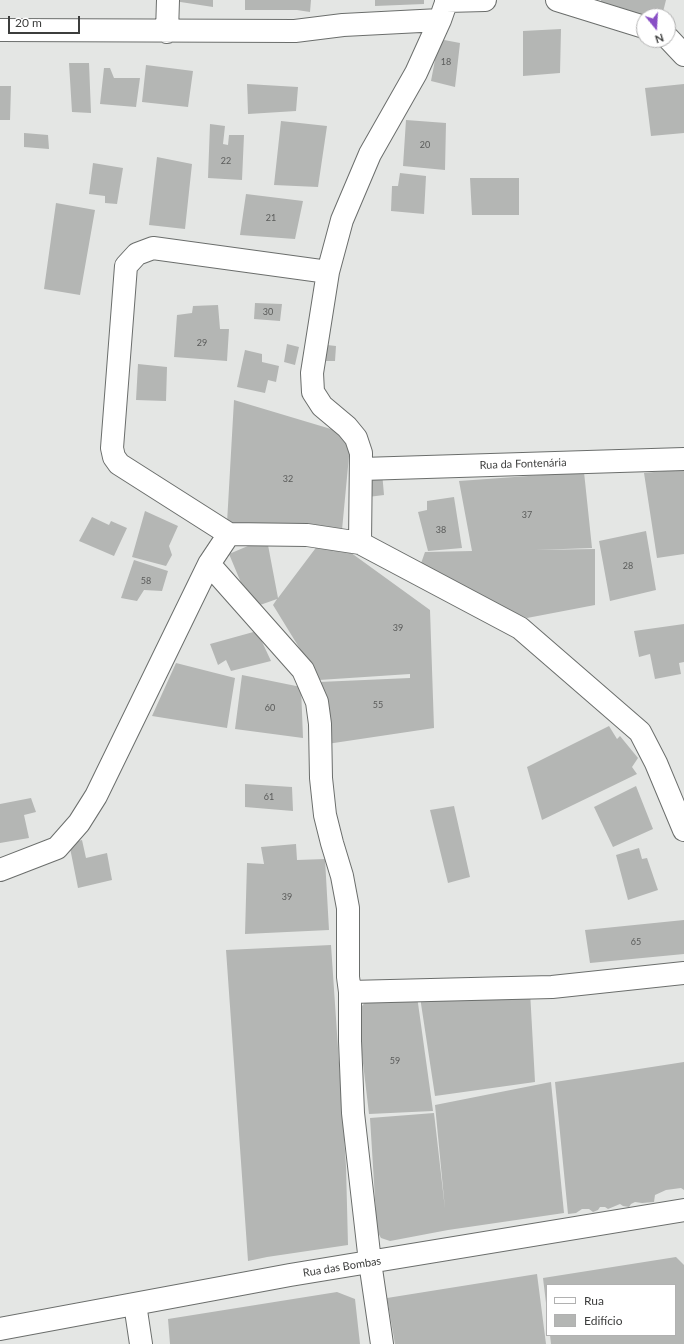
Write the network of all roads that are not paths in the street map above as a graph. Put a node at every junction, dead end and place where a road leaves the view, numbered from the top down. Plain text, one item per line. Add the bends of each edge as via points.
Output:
1 (168, 0) edge
2 (485, 0) edge
3 (557, 0) edge
4 (444, 7) edge
5 (636, 25) edge
6 (0, 30) edge
7 (167, 32) junction
8 (676, 46) edge
9 (684, 55) edge
10 (328, 272) junction
11 (684, 459) edge
12 (362, 469) junction
13 (229, 534) junction
14 (360, 543) junction
15 (208, 564) junction
16 (684, 830) edge
17 (0, 870) edge
18 (684, 973) edge
19 (350, 992) junction
20 (683, 1215) edge
21 (370, 1262) junction
22 (135, 1304) junction
23 (0, 1329) edge
24 (141, 1344) edge
25 (382, 1344) edge

1 - 7 street
2 - 4 street
3 - 5 street
4 - 7 street via 295,32
4 - 10 street via 416,73 370,154 342,220
6 - 7 street
8 - 9 street
10 - 12 street via 312,373 313,392 322,406 356,438 361,453
10 - 13 street via 153,248 137,254 126,266 112,448 114,457 119,464
11 - 12 street, Rua da Fontenária
12 - 14 street
13 - 14 street via 307,535
13 - 15 street
14 - 16 street via 520,628 640,732
15 - 17 street via 96,796 79,823 57,848
15 - 19 street via 303,670 317,702 325,815 348,908
18 - 19 street via 552,987
19 - 21 street via 353,1113
20 - 21 street, Rua das Bombas
21 - 22 street, Rua das Bombas
21 - 25 street
22 - 23 street, Rua das Bombas
22 - 24 street

